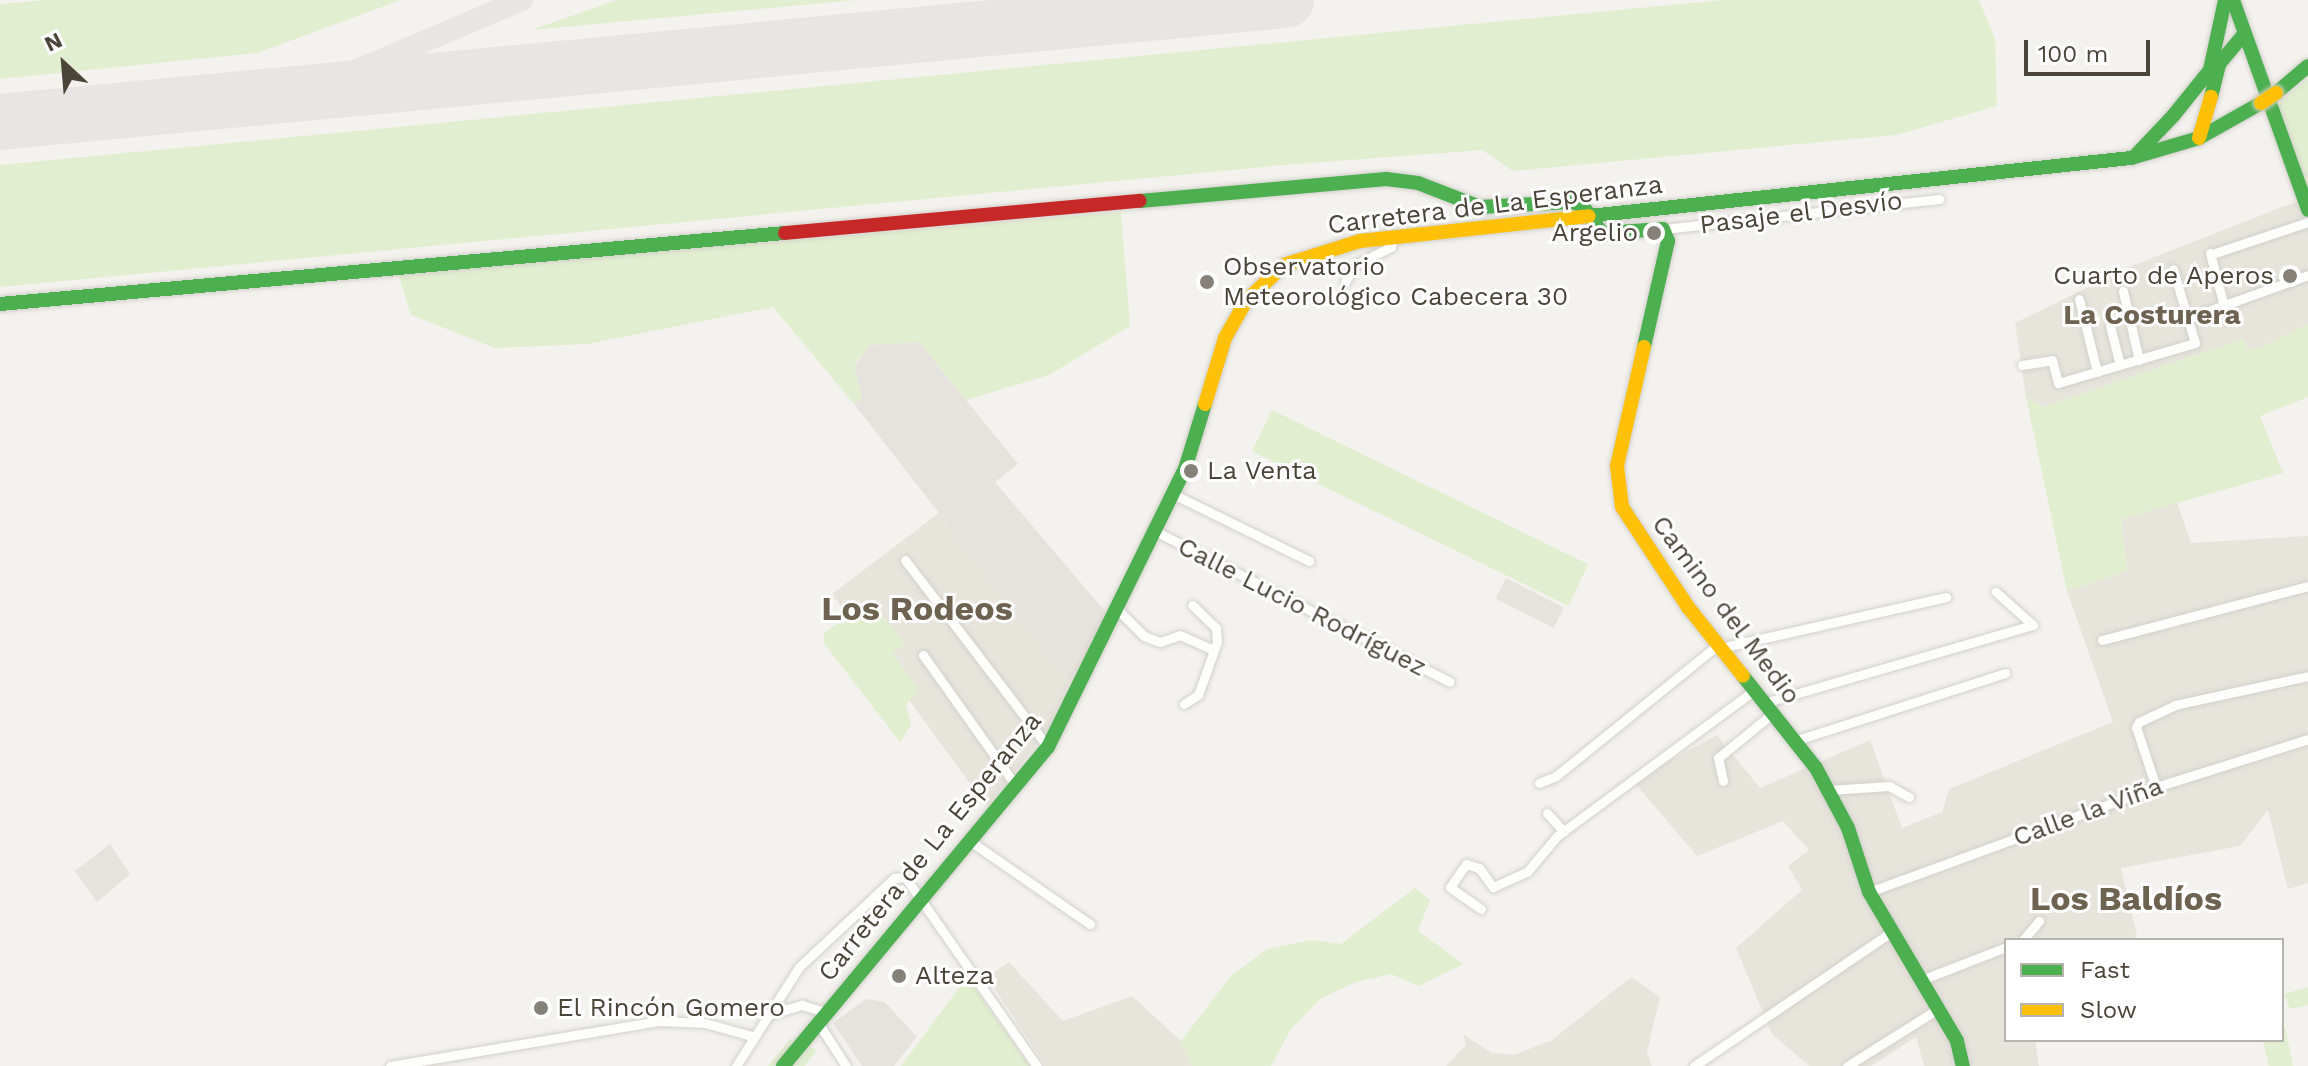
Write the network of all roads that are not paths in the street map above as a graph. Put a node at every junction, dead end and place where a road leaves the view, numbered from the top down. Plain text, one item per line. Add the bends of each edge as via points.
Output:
1 (2225, 0) edge
2 (2233, 0) edge
3 (2242, 31) junction
4 (2214, 34) junction
5 (2225, 55) junction
6 (2253, 59) junction
7 (2308, 66) edge
8 (2211, 97) junction
9 (2173, 116) junction
10 (2242, 116) junction
11 (2192, 141) junction
12 (2131, 158) junction
13 (1939, 199) dead end
14 (2308, 210) edge
15 (1590, 217) junction
16 (2308, 222) edge
17 (1663, 229) junction
18 (1393, 237) junction
19 (2173, 269) dead end
20 (2308, 275) edge
21 (1345, 282) dead end
22 (2123, 291) dead end
23 (2079, 299) dead end
24 (0, 304) edge
25 (2224, 306) junction
26 (2186, 319) junction
27 (2110, 326) dead end
28 (2139, 360) junction
29 (2022, 365) dead end
30 (2120, 365) junction
31 (2097, 372) junction
32 (1173, 494) junction
33 (1155, 531) junction
34 (905, 560) dead end
35 (1309, 561) dead end
36 (2308, 586) edge
37 (1996, 592) dead end
38 (1946, 597) dead end
39 (1192, 605) dead end
40 (1117, 609) junction
41 (2102, 640) dead end
42 (1719, 646) junction
43 (1214, 650) junction
44 (923, 655) dead end
45 (2006, 673) dead end
46 (2308, 676) edge
47 (1450, 682) dead end
48 (1754, 690) junction
49 (1184, 704) dead end
50 (1769, 708) junction
51 (2308, 739) edge
52 (1797, 740) junction
53 (1048, 747) junction
54 (1723, 781) dead end
55 (1539, 783) dead end
56 (1016, 786) junction
57 (2156, 787) junction
58 (1828, 790) junction
59 (1909, 797) dead end
60 (1547, 813) dead end
61 (1564, 832) junction
62 (970, 841) junction
63 (1869, 892) junction
64 (920, 900) junction
65 (1481, 909) dead end
66 (2039, 921) dead end
67 (1090, 924) dead end
68 (1891, 932) junction
69 (2025, 938) edge
70 (2004, 948) edge
71 (1921, 980) junction
72 (1938, 1009) junction
73 (765, 1016) junction
74 (823, 1018) junction
75 (752, 1036) junction
76 (390, 1066) edge
77 (736, 1066) edge
78 (783, 1066) edge
79 (846, 1066) edge
80 (1037, 1066) edge
81 (1694, 1066) edge
82 (1847, 1066) edge
83 (1963, 1066) edge

1 - 4 main road
2 - 3 main road
3 - 4 main road via 2220,27
3 - 5 main road
3 - 6 main road
4 - 9 main road via 2210,70
5 - 6 main road
5 - 8 main road
6 - 14 main road
7 - 10 main road, Carretera de La Esperanza, bridge
8 - 10 main road via 2220,111
8 - 11 main road
9 - 11 main road via 2174,133
9 - 12 main road
10 - 11 main road, Carretera de La Esperanza
11 - 12 main road, Carretera de La Esperanza
12 - 15 main road, Carretera de La Esperanza
13 - 17 street, Pasaje el Desvío
15 - 17 main road via 1602,233
15 - 18 main road, Carretera de La Esperanza
15 - 24 main road via 1572,202 1480,207 1418,183 1386,179
16 - 25 street via 2212,253
17 - 42 main road, Camino del Medio via 1668,241 1639,352 1616,489 1643,544
18 - 21 street via 1391,247 1355,265
18 - 32 main road, Carretera de La Esperanza via 1305,254 1256,290 1225,338 1192,452
19 - 26 street
20 - 25 street
22 - 28 street
23 - 31 street
25 - 26 street
26 - 28 street via 2195,343
27 - 30 street
28 - 30 street
29 - 31 street via 2052,360 2058,383
30 - 31 street
32 - 33 main road, Carretera de La Esperanza
32 - 35 street
33 - 40 main road, Carretera de La Esperanza
33 - 47 street, Calle Lucio Rodríguez
34 - 53 street
36 - 41 street
37 - 50 street via 2033,625
38 - 42 street
39 - 43 street via 1216,628
40 - 43 street via 1144,636 1160,642 1180,635
40 - 53 main road, Carretera de La Esperanza
42 - 48 main road, Camino del Medio
42 - 55 street via 1556,776
43 - 49 street via 1198,695
44 - 56 street
45 - 52 street
46 - 57 street via 2175,705 2139,722 2136,727
48 - 50 main road, Camino del Medio
48 - 61 street
50 - 52 main road, Camino del Medio
50 - 54 street via 1718,758
51 - 57 street, Calle la Viña
52 - 58 main road, Camino del Medio
53 - 56 main road, Carretera de La Esperanza
56 - 62 main road, Carretera de La Esperanza
57 - 63 street, Calle la Viña
58 - 59 street via 1889,786
58 - 63 main road, Camino del Medio
60 - 61 street
61 - 65 street via 1539,852 1527,872 1499,887 1490,885 1479,868 1466,864 1450,887
62 - 64 main road, Carretera de La Esperanza
62 - 67 street
63 - 68 main road, Camino del Medio
64 - 73 street via 905,877 894,878 799,967
64 - 74 main road, Carretera de La Esperanza
64 - 80 street
66 - 69 street
68 - 71 main road, Camino del Medio
68 - 81 street
70 - 71 street
71 - 72 main road, Camino del Medio
72 - 82 street
72 - 83 main road, Camino del Medio via 1957,1041
73 - 74 street via 802,1005
73 - 75 street
74 - 78 main road, Carretera de La Esperanza
74 - 79 street
75 - 76 street via 705,1023 660,1021
75 - 77 street

